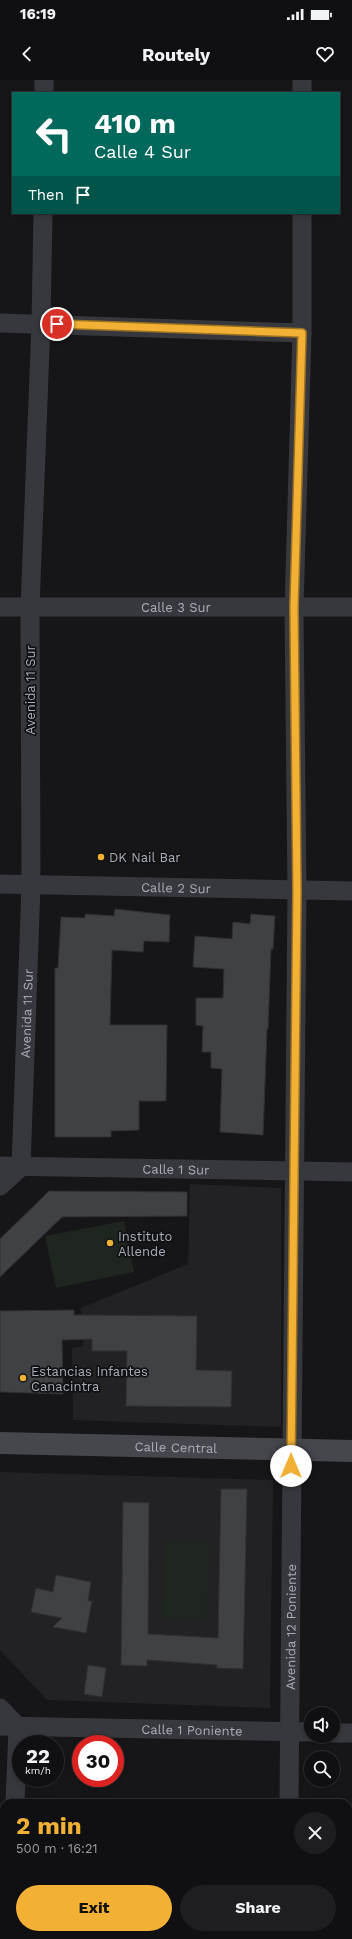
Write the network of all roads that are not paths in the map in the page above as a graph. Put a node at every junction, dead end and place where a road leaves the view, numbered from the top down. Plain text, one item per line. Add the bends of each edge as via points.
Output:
1 (44, 80) edge
2 (302, 80) edge
3 (44, 92) edge
4 (302, 92) edge
5 (43, 214) edge
6 (302, 214) edge
7 (0, 323) edge
8 (42, 323) junction
9 (302, 333) junction
10 (0, 607) edge
11 (352, 607) edge
12 (30, 608) junction
13 (294, 608) junction
14 (0, 884) edge
15 (31, 885) junction
16 (297, 891) junction
17 (352, 891) edge
18 (0, 1166) edge
19 (21, 1167) junction
20 (294, 1171) junction
21 (352, 1172) edge
22 (0, 1186) edge
23 (0, 1443) edge
24 (291, 1451) junction
25 (352, 1451) edge
26 (0, 1708) edge
27 (9, 1726) edge
28 (290, 1732) junction
29 (304, 1732) edge
30 (340, 1733) edge
31 (352, 1733) edge
32 (15, 1799) edge
33 (289, 1799) edge

1 - 3 street
2 - 4 street
5 - 8 street, Avenida 11 Sur
6 - 9 street, Avenida 12 Poniente
7 - 8 street
8 - 9 street
8 - 12 street, Avenida 11 Sur
9 - 13 street, Avenida 12 Poniente
10 - 12 street, Calle 3 Sur
11 - 13 street, Calle 3 Sur
12 - 13 street, Calle 3 Sur
12 - 15 street, Avenida 11 Sur
13 - 16 street, Avenida 12 Poniente
14 - 15 street, Calle 2 Sur
15 - 16 street, Calle 2 Sur
15 - 19 street, Avenida 11 Sur
16 - 17 street, Calle 2 Sur
16 - 20 street, Avenida 12 Poniente
18 - 19 street, Calle 1 Sur
19 - 20 street, Calle 1 Sur
19 - 22 street
20 - 21 street, Calle 1 Sur
20 - 24 street, Avenida 12 Poniente
23 - 24 main road, Calle Central
24 - 25 main road, Calle Central
24 - 28 street, Avenida 12 Poniente
26 - 27 street
27 - 28 street, Calle 1 Poniente
27 - 32 street
28 - 29 street, Calle 1 Poniente
28 - 33 street, Avenida 12 Poniente
30 - 31 street

